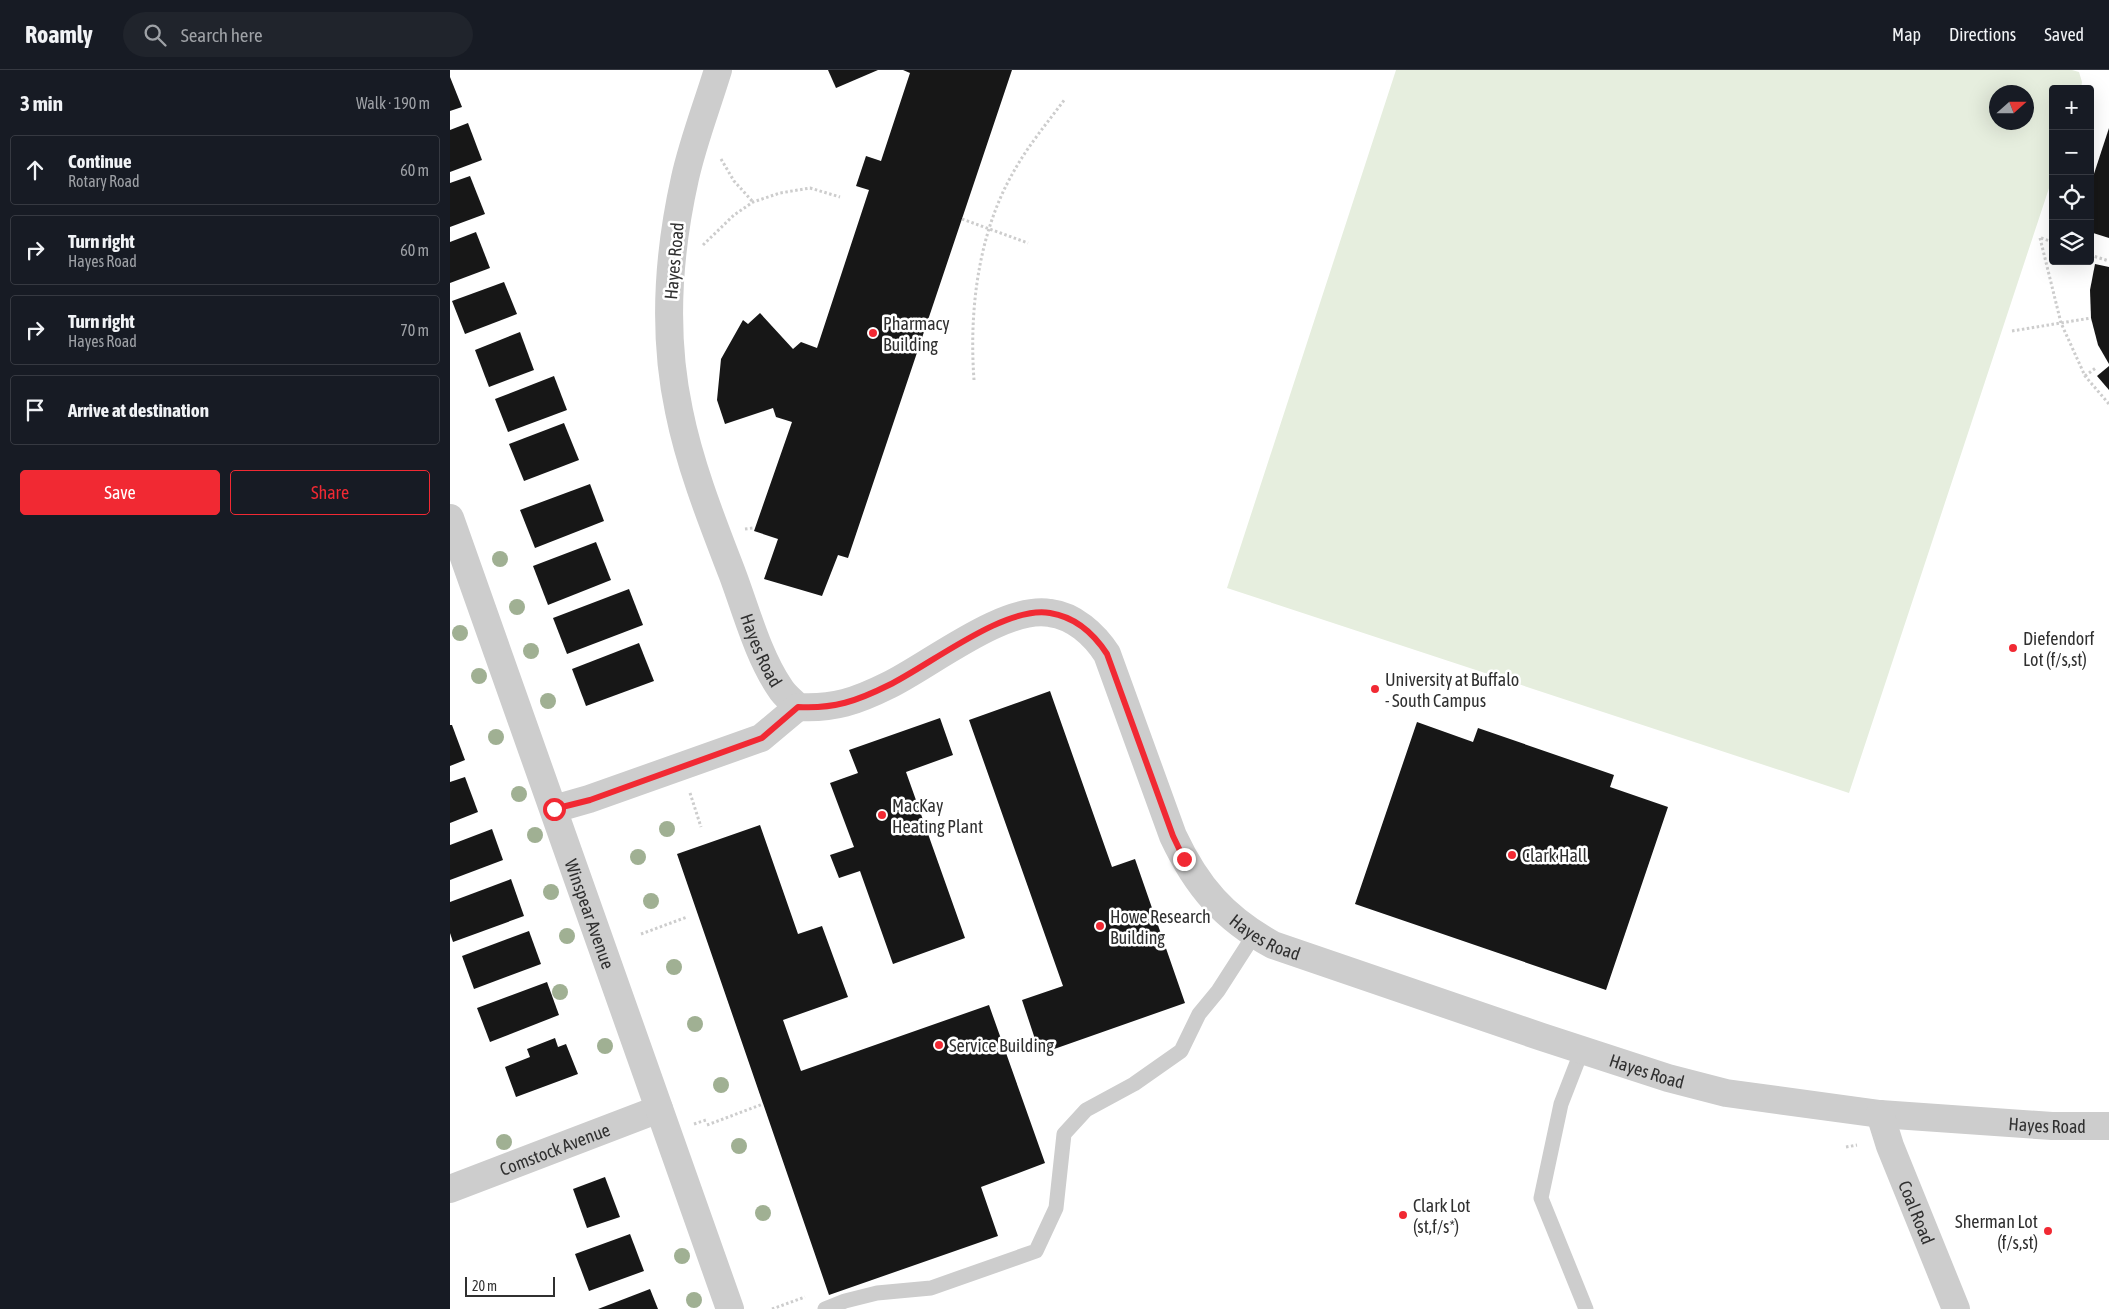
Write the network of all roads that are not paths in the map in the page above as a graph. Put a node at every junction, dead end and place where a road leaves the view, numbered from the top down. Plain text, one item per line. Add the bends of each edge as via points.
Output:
1 (718, 70) edge
2 (450, 518) edge
3 (798, 707) junction
4 (554, 809) junction
5 (1254, 935) junction
6 (1582, 1050) junction
7 (659, 1109) junction
8 (1880, 1114) junction
9 (2109, 1126) edge
10 (450, 1189) edge
11 (730, 1309) edge
12 (824, 1309) edge
13 (1586, 1309) edge
14 (1956, 1309) edge

1 - 3 street, Hayes Road via 685,176 676,220 669,323 671,359 690,455 724,554 768,668 780,690
2 - 4 street, Winspear Avenue
3 - 4 street via 762,738 590,800
3 - 5 street, Hayes Road via 822,708 849,702 889,685 985,630 1027,613 1049,612 1068,618 1097,639 1107,654 1184,859 1217,905
4 - 7 street, Winspear Avenue
5 - 6 street, Hayes Road via 1285,950
5 - 12 lane via 1199,1014 1181,1051 1134,1084 1086,1110 1064,1134 1056,1208 1036,1251 931,1288 877,1293
6 - 8 street, Hayes Road via 1726,1093
6 - 13 lane via 1561,1104 1541,1198
7 - 10 street, Comstock Avenue
7 - 11 street, Winspear Avenue
8 - 9 street, Hayes Road via 2052,1126
8 - 14 street, Coal Road

